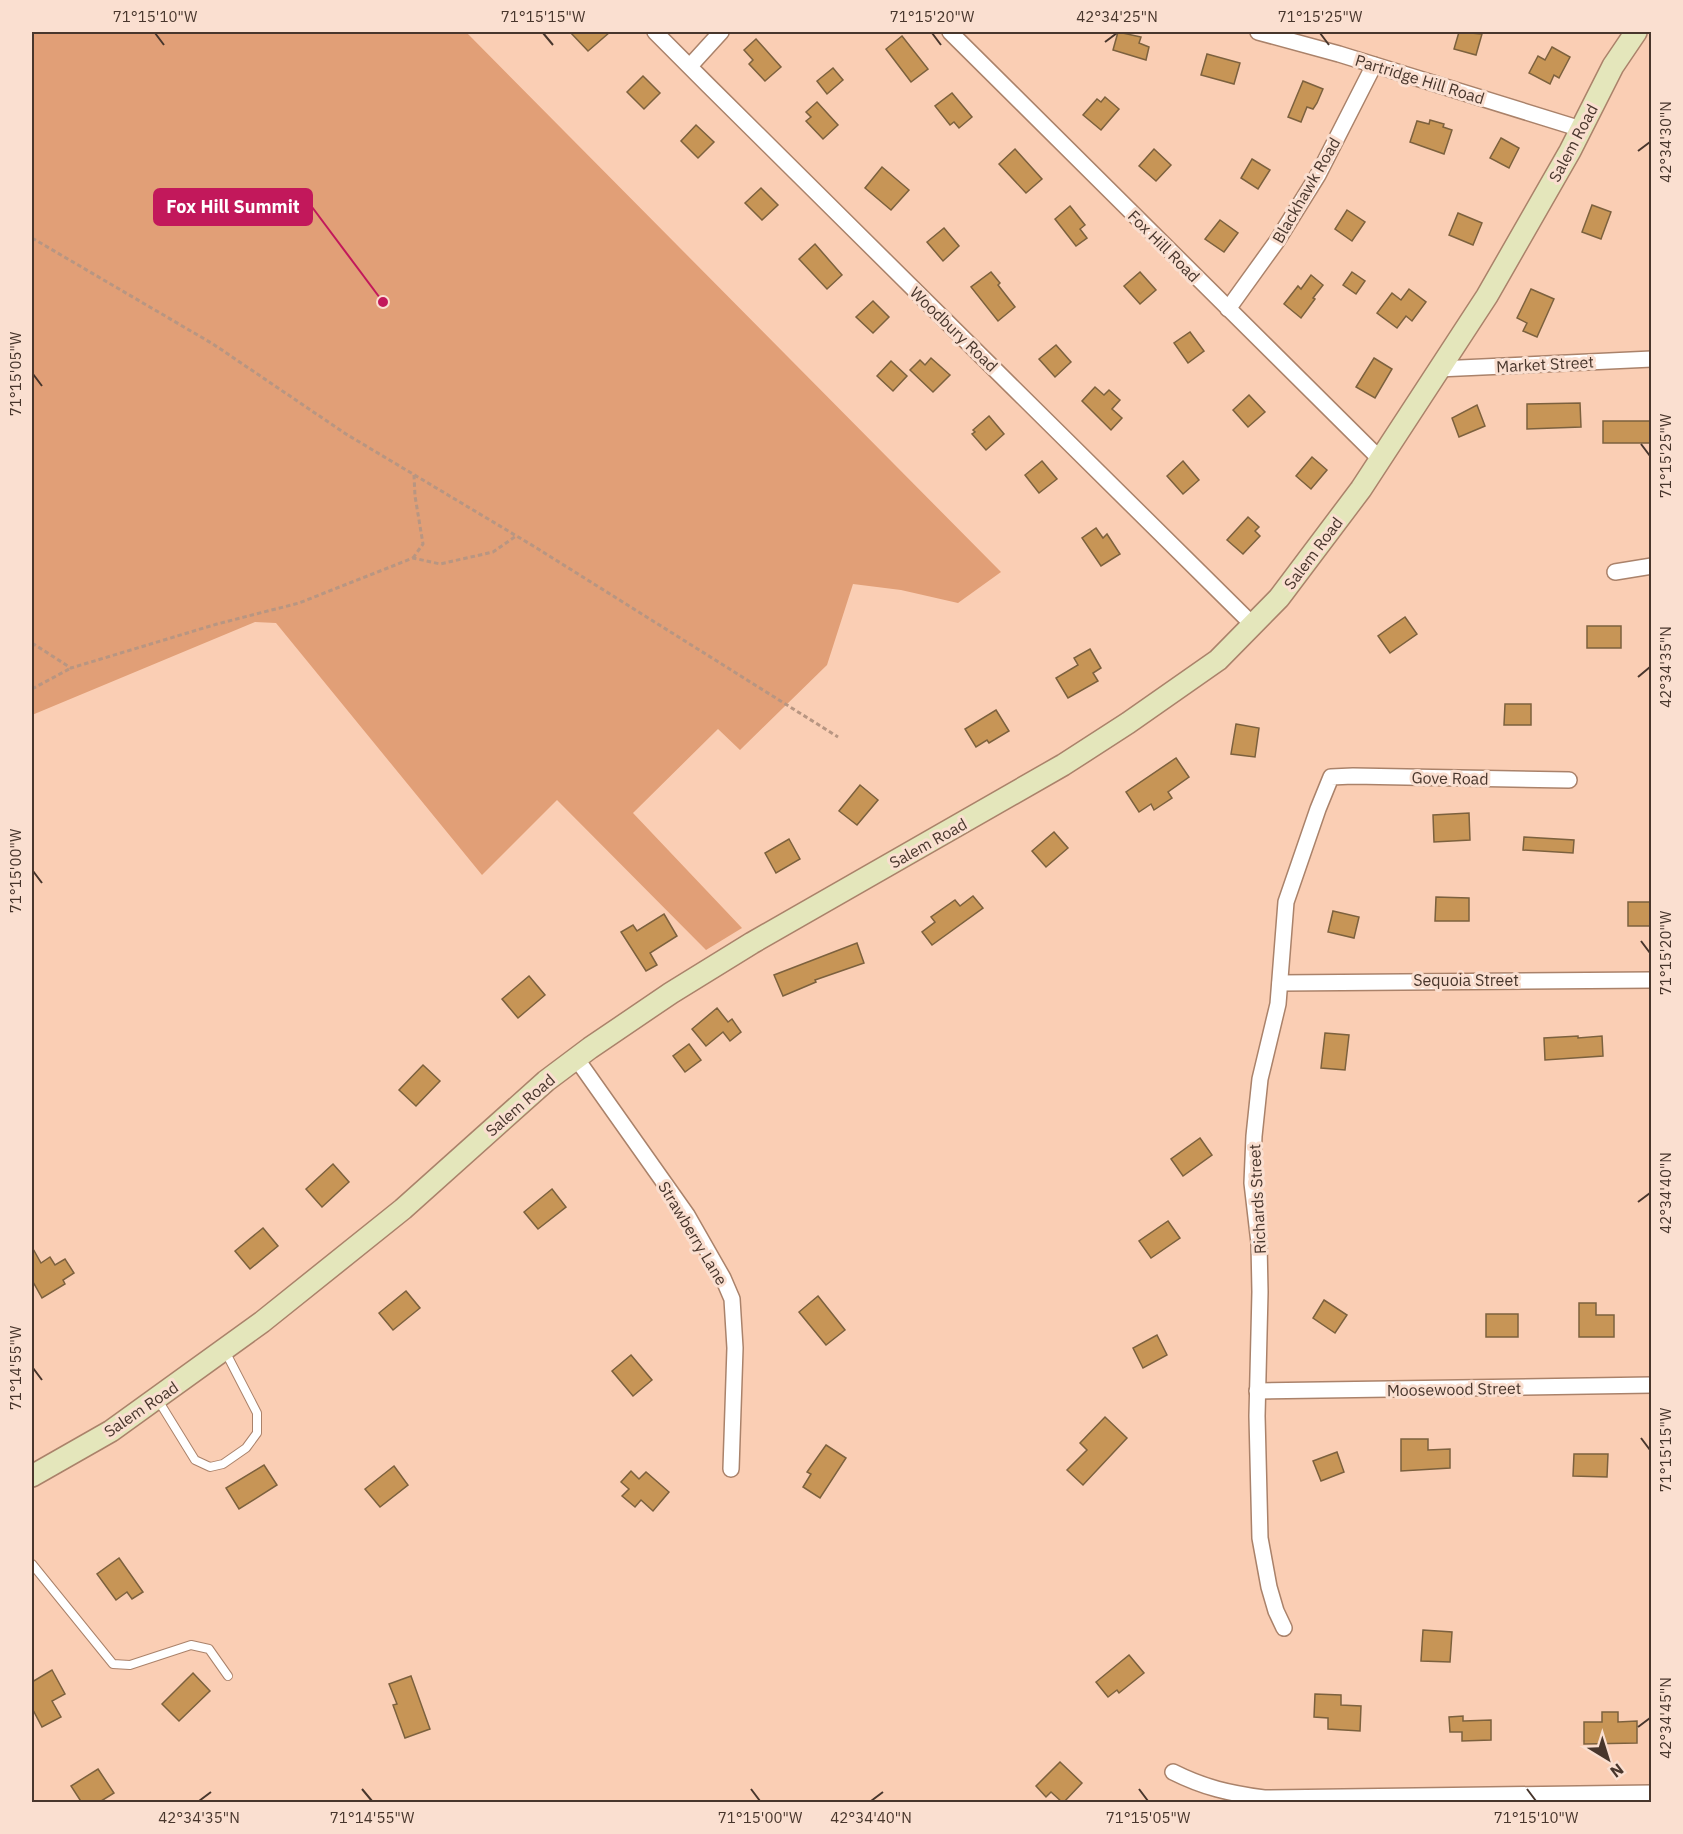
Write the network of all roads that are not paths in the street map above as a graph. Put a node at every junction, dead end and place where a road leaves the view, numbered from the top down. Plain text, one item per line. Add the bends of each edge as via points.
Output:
1 (655, 32) edge
2 (721, 32) edge
3 (950, 32) edge
4 (1258, 32) edge
5 (1636, 32) edge
6 (1374, 65) junction
7 (690, 66) junction
8 (1581, 129) junction
9 (1228, 309) junction
10 (1652, 359) edge
11 (1438, 369) junction
12 (1380, 459) junction
13 (1652, 566) edge
14 (1615, 572) dead end
15 (1253, 625) junction
16 (1331, 777) joint
17 (1569, 780) dead end
18 (1652, 980) edge
19 (1280, 983) junction
20 (576, 1058) junction
21 (225, 1350) junction
22 (1652, 1385) edge
23 (1257, 1391) junction
24 (158, 1398) junction
25 (731, 1469) dead end
26 (32, 1476) edge
27 (32, 1564) edge
28 (1284, 1628) dead end
29 (228, 1676) dead end
30 (1173, 1772) dead end
31 (1652, 1793) edge
32 (1264, 1800) edge

1 - 7 street, Woodbury Road
2 - 7 street
3 - 9 street, Fox Hill Road
4 - 6 street, Partridge Hill Road
5 - 8 main road, Salem Road via 1613,66
6 - 8 street, Partridge Hill Road
6 - 9 street, Blackhawk Road via 1318,175
7 - 15 street, Woodbury Road
8 - 11 main road, Salem Road via 1487,296
9 - 12 street, Fox Hill Road
10 - 11 street, Market Street
11 - 12 main road, Salem Road
12 - 15 main road, Salem Road via 1286,589
13 - 14 street
15 - 20 main road, Salem Road via 1218,660 1063,765 761,938
16 - 17 street, Gove Road
16 - 19 street, Richards Street via 1286,902
18 - 19 street, Sequoia Street
19 - 23 street, Richards Street via 1260,1079 1254,1136 1252,1183 1260,1292
20 - 21 main road, Salem Road via 403,1209
20 - 25 street, Strawberry Lane via 687,1215 732,1299 735,1348
21 - 24 main road, Salem Road
21 - 24 lane via 257,1413 257,1433 246,1448 223,1464 210,1467 195,1460
22 - 23 street, Moosewood Street
23 - 28 street, Richards Street via 1260,1538 1269,1587
24 - 26 main road, Salem Road
27 - 29 lane via 113,1664 130,1665 191,1645 209,1649
30 - 32 street via 1201,1786
31 - 32 street

